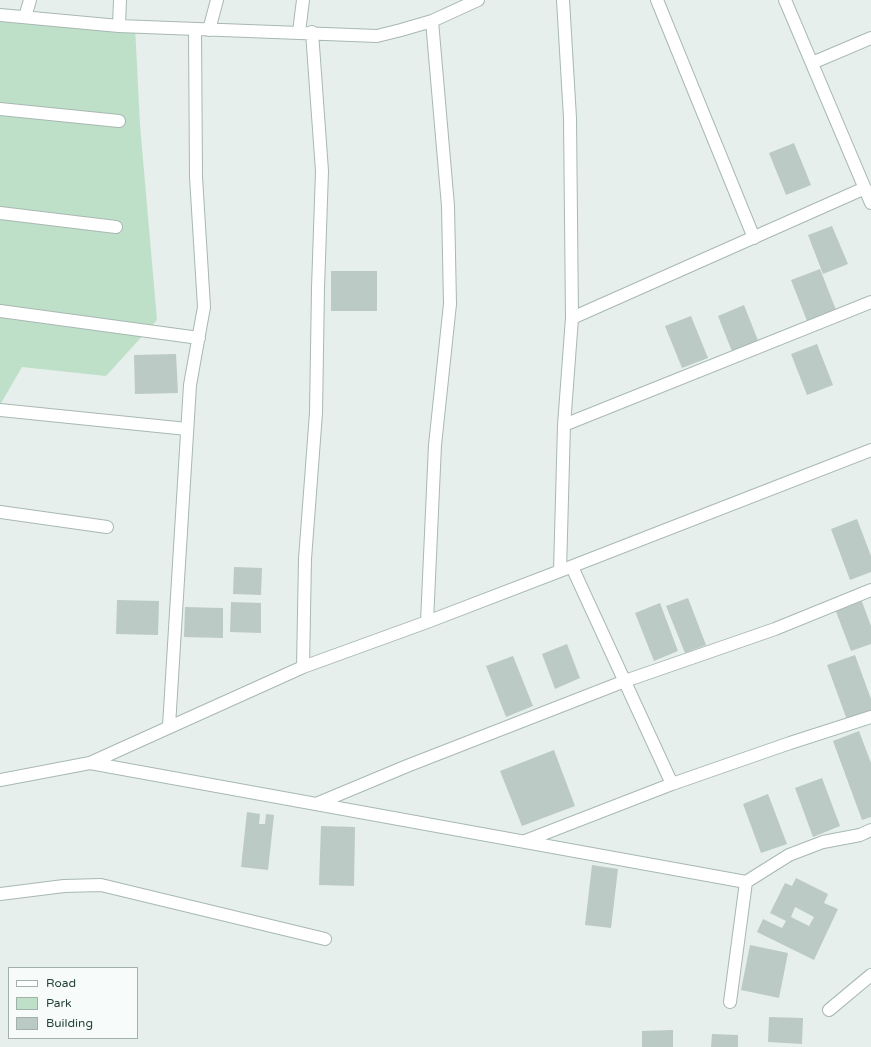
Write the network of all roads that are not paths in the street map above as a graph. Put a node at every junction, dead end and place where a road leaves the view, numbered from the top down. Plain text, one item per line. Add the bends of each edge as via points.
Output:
1 (30, 0) edge
2 (120, 0) edge
3 (217, 0) edge
4 (303, 0) edge
5 (478, 0) edge
6 (563, 0) edge
7 (657, 0) edge
8 (785, 0) edge
9 (0, 15) edge
10 (25, 17) junction
11 (432, 21) junction
12 (119, 26) junction
13 (195, 29) junction
14 (209, 30) junction
15 (299, 32) junction
16 (312, 32) junction
17 (871, 38) edge
18 (812, 63) junction
19 (0, 109) edge
20 (119, 121) dead end
21 (865, 188) junction
22 (871, 203) edge
23 (0, 213) edge
24 (116, 227) dead end
25 (754, 238) junction
26 (871, 302) edge
27 (0, 311) edge
28 (572, 318) junction
29 (199, 338) junction
30 (0, 410) edge
31 (564, 425) junction
32 (187, 429) junction
33 (871, 450) edge
34 (0, 512) edge
35 (107, 526) dead end
36 (572, 567) junction
37 (560, 571) junction
38 (871, 590) edge
39 (427, 622) junction
40 (303, 667) junction
41 (625, 681) junction
42 (871, 717) edge
43 (169, 726) junction
44 (90, 763) junction
45 (0, 780) edge
46 (672, 784) junction
47 (316, 804) junction
48 (871, 830) edge
49 (524, 842) junction
50 (746, 882) junction
51 (0, 894) edge
52 (325, 939) dead end
53 (871, 975) edge
54 (730, 1002) dead end
55 (830, 1010) dead end

1 - 10 street
2 - 12 street
3 - 14 street
4 - 15 street
5 - 11 street
6 - 28 street via 570,118
7 - 25 street
8 - 18 street
9 - 10 street
10 - 12 street
11 - 16 street via 377,36
11 - 39 street via 448,206 450,304 435,445
12 - 13 street
13 - 14 street
13 - 29 street via 196,177 204,307
14 - 15 street
15 - 16 street
16 - 40 street via 322,171 316,413 305,559
17 - 18 street
18 - 21 street
19 - 20 street
21 - 22 street
21 - 25 street
23 - 24 street
25 - 28 street
26 - 31 street
27 - 29 street
28 - 31 street
29 - 32 street via 190,385
30 - 32 street
31 - 37 street
32 - 43 street
33 - 36 street
34 - 35 street
36 - 37 street
36 - 41 street
37 - 39 street
38 - 41 street via 775,629
39 - 40 street
40 - 43 street
41 - 46 street
41 - 47 street
42 - 46 street
43 - 44 street
44 - 45 street
44 - 47 street
46 - 49 street
47 - 49 street
48 - 50 street via 860,835 823,842 789,855
49 - 50 street
50 - 54 street
51 - 52 street via 64,886 101,885
53 - 55 street

